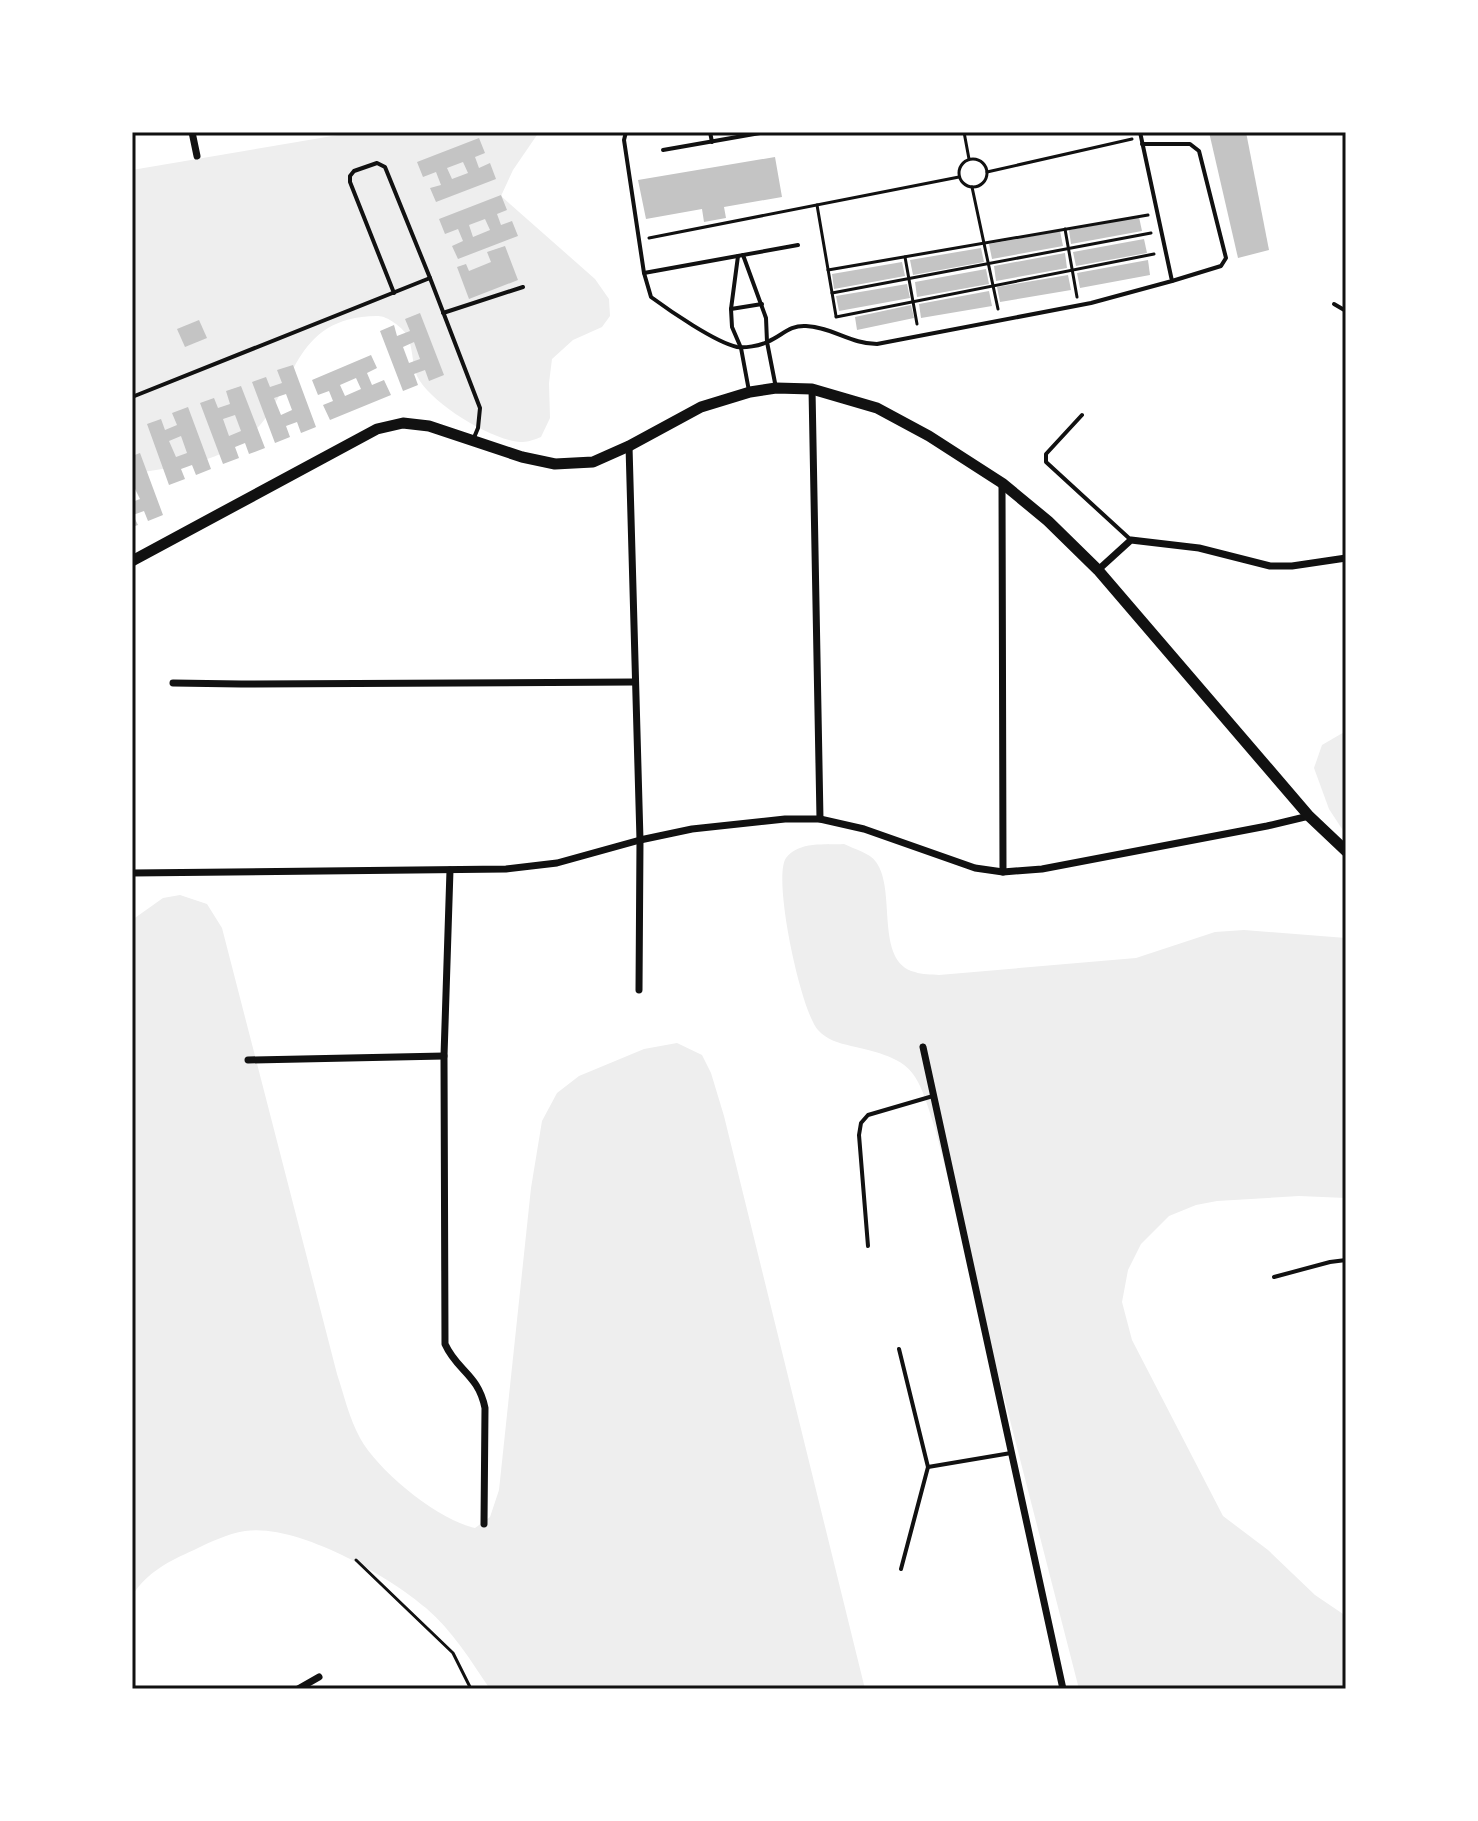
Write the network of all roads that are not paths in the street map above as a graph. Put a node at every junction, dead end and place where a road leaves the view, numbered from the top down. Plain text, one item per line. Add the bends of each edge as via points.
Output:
1 (192, 132) edge
2 (626, 132) edge
3 (710, 132) edge
4 (760, 133) edge
5 (1141, 134) edge
6 (712, 142) junction
7 (1142, 144) junction
8 (663, 150) dead end
9 (197, 156) dead end
10 (798, 245) dead end
11 (741, 256) junction
12 (644, 273) junction
13 (430, 278) junction
14 (1172, 281) junction
15 (523, 287) dead end
16 (394, 293) junction
17 (762, 304) junction
18 (1334, 304) dead end
19 (731, 309) junction
20 (1346, 311) edge
21 (443, 313) junction
22 (767, 342) junction
23 (741, 348) junction
24 (776, 388) junction
25 (812, 389) junction
26 (750, 392) junction
27 (132, 397) edge
28 (1082, 415) dead end
29 (132, 431) edge
30 (132, 439) edge
31 (473, 441) junction
32 (629, 446) junction
33 (1002, 483) junction
34 (1131, 540) junction
35 (1346, 558) edge
36 (132, 561) edge
37 (1098, 570) junction
38 (634, 682) junction
39 (173, 683) dead end
40 (1309, 816) junction
41 (820, 819) junction
42 (640, 840) junction
43 (1346, 851) edge
44 (450, 870) junction
45 (1003, 872) junction
46 (132, 873) edge
47 (639, 990) dead end
48 (923, 1047) dead end
49 (444, 1056) junction
50 (248, 1060) dead end
51 (934, 1096) junction
52 (868, 1246) dead end
53 (1346, 1260) edge
54 (1274, 1277) dead end
55 (899, 1349) dead end
56 (1011, 1453) junction
57 (928, 1467) junction
58 (484, 1524) dead end
59 (901, 1569) dead end
60 (319, 1677) dead end
61 (298, 1689) edge
62 (1063, 1689) edge

1 - 9 street
2 - 12 lane
3 - 6 lane
4 - 6 lane
5 - 7 lane
6 - 8 lane
7 - 14 lane
7 - 14 lane via 1190,144 1199,151 1226,258 1221,266
10 - 11 lane
11 - 12 lane
11 - 17 lane
11 - 19 lane
12 - 23 lane via 651,297
13 - 16 lane
13 - 16 lane via 385,167 377,163 354,171 350,182
13 - 21 lane
14 - 22 lane via 1078,306 920,336 866,344 802,325
15 - 21 lane
16 - 27 lane
17 - 19 lane
17 - 22 lane
18 - 20 lane
19 - 23 lane
21 - 31 lane via 480,408
22 - 23 lane
22 - 24 lane
23 - 26 lane
24 - 25 main road
24 - 26 main road
25 - 33 main road via 877,408
25 - 41 street
26 - 32 main road via 701,407
28 - 34 lane via 1046,454 1046,462
29 - 30 lane
31 - 32 main road via 555,464 593,462
31 - 36 main road via 429,426 403,423 377,429
32 - 38 street
33 - 37 main road
33 - 45 street
34 - 35 street via 1199,548 1270,566
34 - 37 street
37 - 40 main road
38 - 39 street
38 - 42 street
40 - 43 main road
40 - 45 street via 1042,869
41 - 42 street via 692,829
41 - 45 street
42 - 44 street via 557,863
42 - 47 street
44 - 46 street
44 - 49 street
48 - 51 street
49 - 50 street
49 - 58 street via 445,1344 482,1393
51 - 52 lane via 868,1115 861,1123
51 - 56 street
53 - 54 lane
55 - 57 lane
56 - 57 lane
56 - 62 street
57 - 59 lane
60 - 61 street

